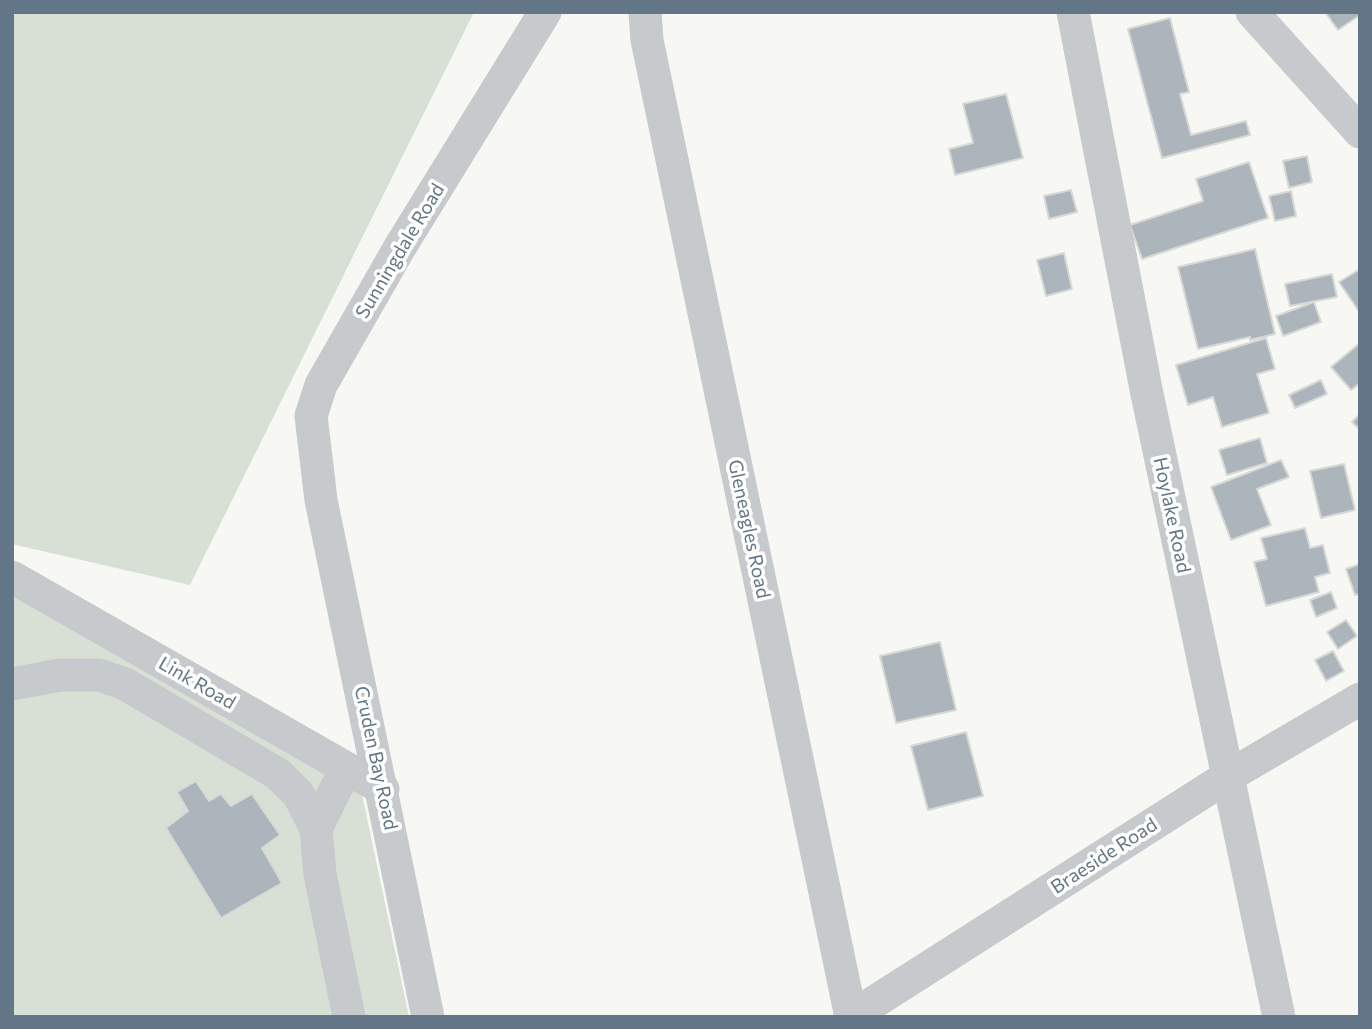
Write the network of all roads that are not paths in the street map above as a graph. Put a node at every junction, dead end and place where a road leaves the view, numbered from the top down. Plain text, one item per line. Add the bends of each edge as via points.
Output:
1 (1073, 12) edge
2 (1252, 12) edge
3 (545, 14) edge
4 (642, 22) edge
5 (1360, 132) edge
6 (321, 500) joint
7 (12, 577) edge
8 (12, 684) edge
9 (1360, 699) edge
10 (346, 768) junction
11 (1227, 777) junction
12 (383, 789) junction
13 (316, 829) junction
14 (349, 1017) edge
15 (428, 1017) edge
16 (851, 1017) edge
17 (1279, 1017) edge

1 - 11 street, Hoylake Road
2 - 5 street
3 - 6 street, Sunningdale Road via 400,247 321,385 311,416
4 - 16 street, Gleneagles Road
6 - 12 street, Cruden Bay Road
7 - 10 street, Link Road
8 - 13 street via 60,675 99,675 125,684 278,774 299,795
9 - 11 street, Braeside Road
10 - 12 street, Link Road
10 - 13 street
11 - 16 street, Braeside Road
11 - 17 street, Hoylake Road
12 - 15 street, Cruden Bay Road
13 - 14 street via 320,874

